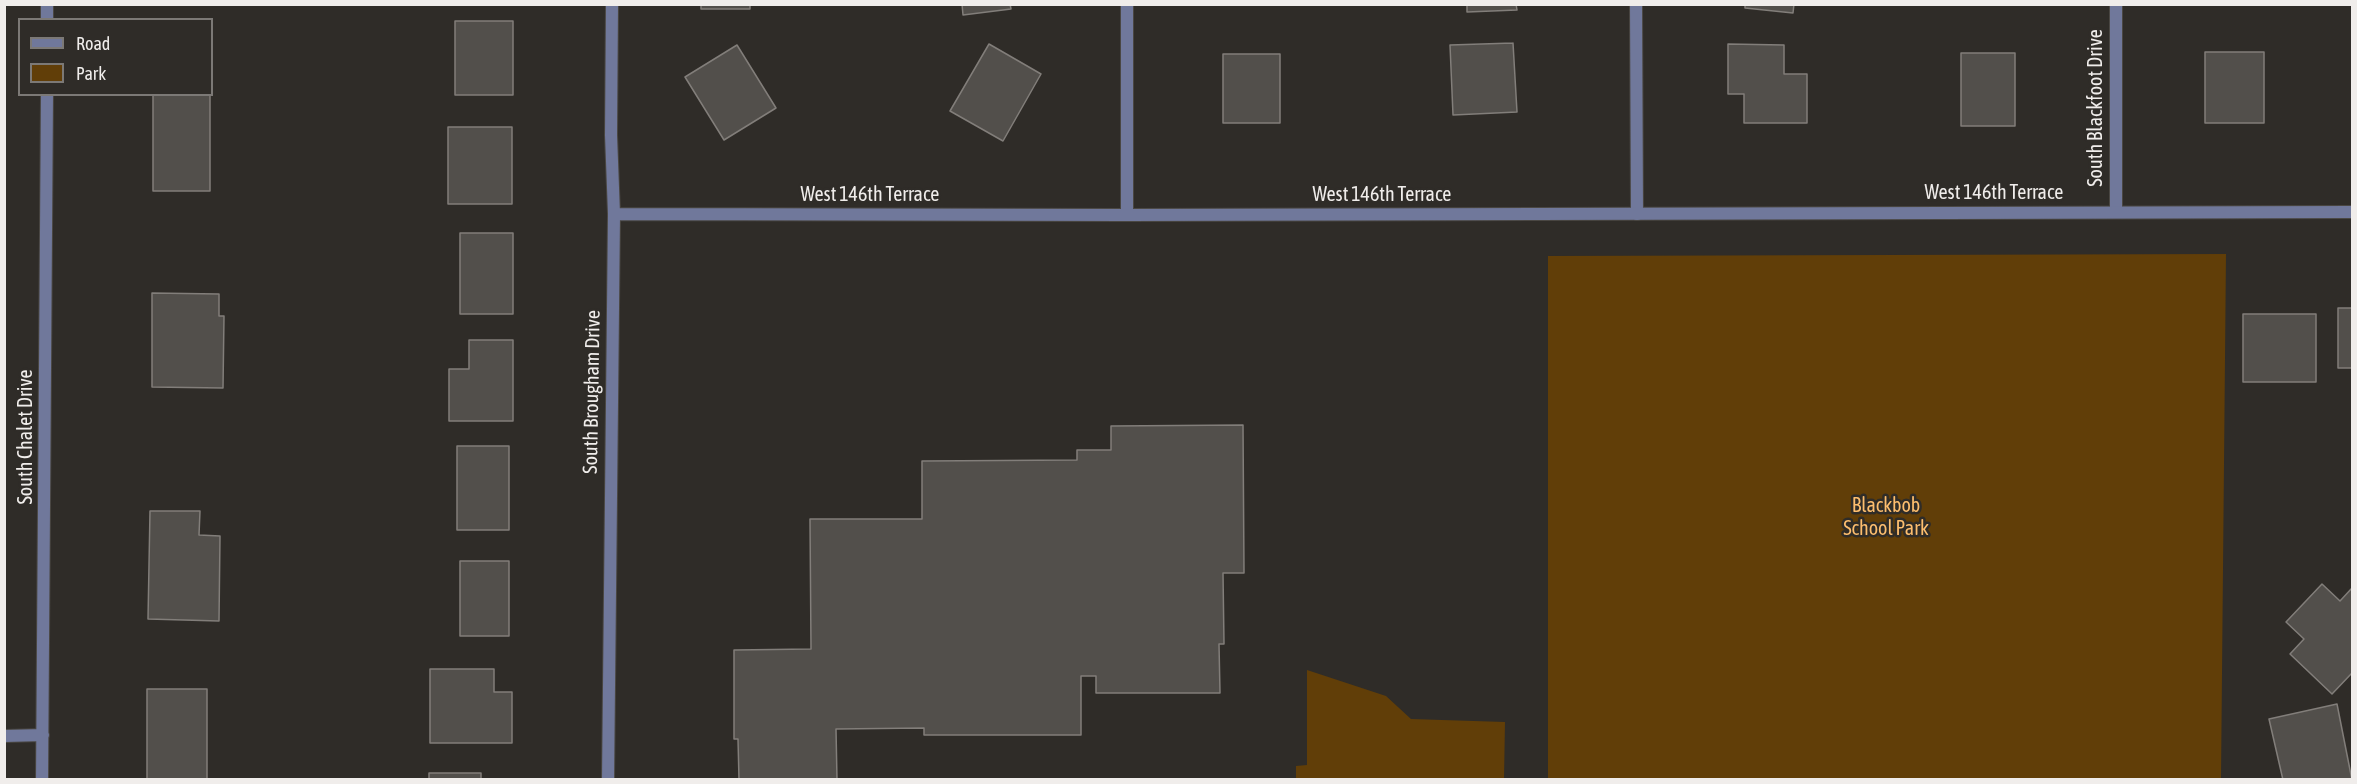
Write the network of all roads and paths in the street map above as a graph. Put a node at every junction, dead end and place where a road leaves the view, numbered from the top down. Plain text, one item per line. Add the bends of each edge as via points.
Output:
1 (612, 4) edge
2 (1126, 4) edge
3 (1636, 4) edge
4 (2116, 4) edge
5 (46, 96) edge
6 (2116, 212) junction
7 (2352, 212) edge
8 (614, 214) junction
9 (1637, 214) junction
10 (1127, 215) junction
11 (43, 735) junction
12 (4, 736) edge
13 (42, 780) edge
14 (608, 780) edge

1 - 8 street, South Brougham Drive
2 - 10 street
3 - 9 street
4 - 6 street, South Blackfoot Drive
5 - 11 street, South Chalet Drive
6 - 7 street, West 146th Terrace
6 - 9 street, West 146th Terrace
8 - 10 street, West 146th Terrace
8 - 14 street, South Brougham Drive
9 - 10 street, West 146th Terrace
11 - 12 street
11 - 13 street, South Chalet Drive

